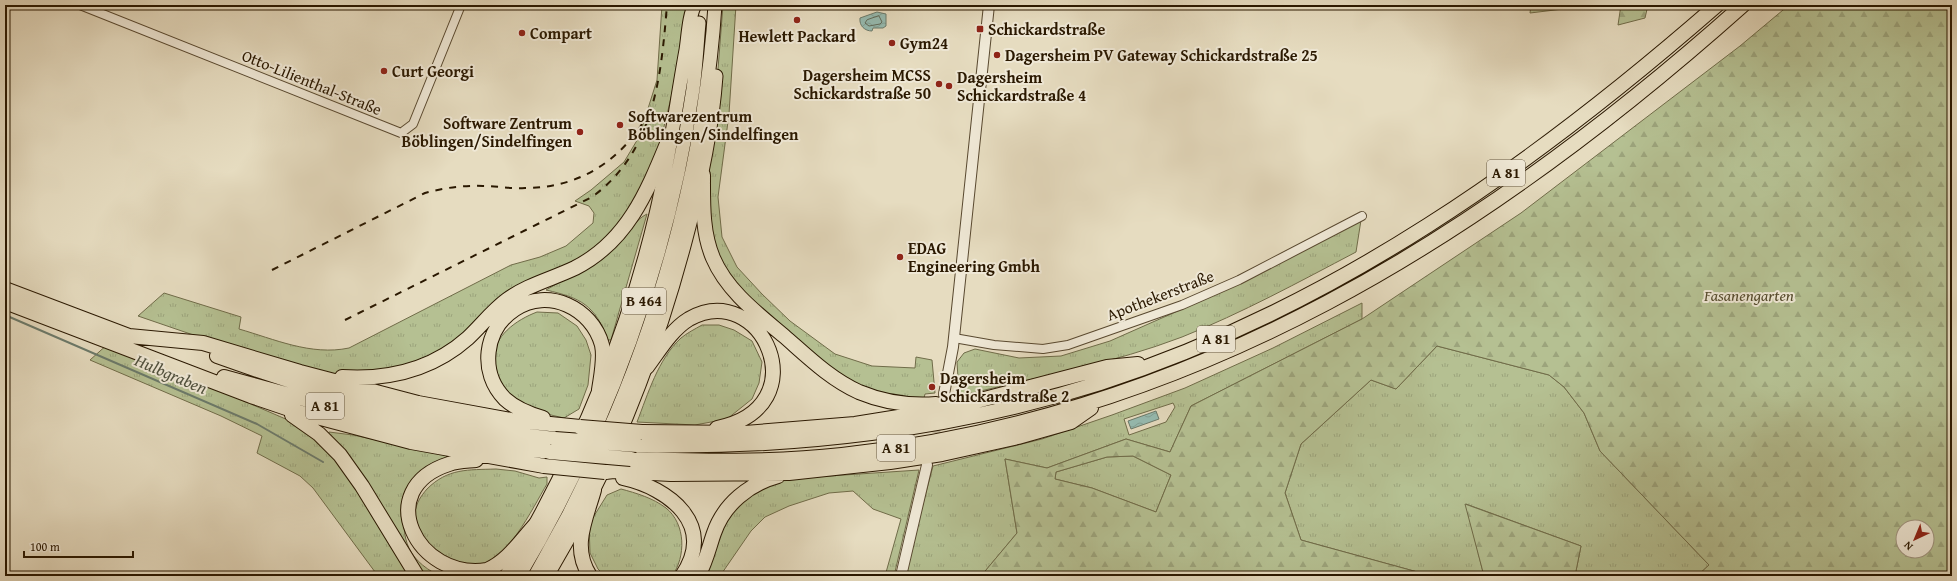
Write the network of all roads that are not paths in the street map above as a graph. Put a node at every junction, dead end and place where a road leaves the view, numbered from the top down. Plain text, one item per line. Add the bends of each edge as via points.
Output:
1 (80, 5) edge
2 (461, 5) edge
3 (695, 5) edge
4 (700, 5) edge
5 (989, 5) edge
6 (1717, 5) edge
7 (1743, 5) edge
8 (715, 6) edge
9 (671, 134) junction
10 (703, 175) junction
11 (1362, 216) dead end
12 (5, 289) edge
13 (5, 302) edge
14 (954, 338) junction
15 (168, 340) junction
16 (105, 341) junction
17 (1156, 363) junction
18 (647, 367) junction
19 (313, 375) junction
20 (600, 390) junction
21 (944, 394) tunnel mouth
22 (1107, 398) junction
23 (966, 403) junction
24 (275, 405) junction
25 (570, 425) junction
26 (689, 433) junction
27 (489, 458) junction
28 (928, 465) tunnel mouth
29 (626, 469) junction
30 (789, 473) junction
31 (594, 490) junction
32 (536, 524) junction
33 (417, 576) edge
34 (506, 576) edge
35 (519, 576) edge
36 (535, 576) edge
37 (547, 576) edge
38 (590, 576) edge
39 (682, 576) edge
40 (698, 576) edge
41 (901, 576) edge

1 - 2 street, Otto-Lilienthal-Straße via 401,132 413,124
3 - 9 highway, B 464
4 - 35 highway, B 464 via 693,88 686,130 666,223 648,288 618,375 592,434 563,497
5 - 14 street
6 - 17 highway, A 81 via 1566,130 1436,220 1300,299 1224,335
7 - 22 highway, A 81 via 1586,135 1503,196 1425,247 1358,287 1277,329 1199,364
8 - 10 highway, B 464 via 716,76
8 - 36 highway, B 464 via 707,89 695,153 679,226 656,307 632,375 598,454
9 - 19 highway via 653,178 635,212 612,241 586,262 517,293 500,305 454,349 437,360 397,374 374,378
9 - 20 highway, B 464 via 667,169 648,245 624,324
10 - 18 highway, B 464 via 674,282
10 - 23 highway via 703,218 709,247 720,272 739,296 795,345 836,379 869,396 906,404
11 - 14 street, Apothekerstraße via 1239,280 1182,305 1068,345 1043,349 994,345
12 - 15 highway, A 81 via 129,336
13 - 16 highway, A 81
14 - 21 street
15 - 17 highway, A 81, bridge via 296,383 370,404 474,427 556,439 637,445 790,441 950,421 1071,391
15 - 19 highway via 203,343
16 - 24 highway
16 - 29 highway, A 81, bridge via 207,373 387,423 464,439 550,452
17 - 23 highway via 1107,368
18 - 26 highway via 673,332 689,319 705,313 723,312 734,315 752,324 765,340 772,356 773,376 767,396 758,408 735,424
18 - 31 highway, B 464
19 - 25 highway via 440,407 505,419
20 - 25 highway via 602,346 595,329 583,314 568,304 547,300 521,306 507,315 495,330 489,347 489,370 496,388 517,407 542,418
20 - 32 highway, B 464 via 556,487
22 - 29 highway, A 81 via 1043,417 929,443 857,453
22 - 30 highway via 1070,422 994,443 902,461
23 - 26 highway via 914,415 827,427 752,433
24 - 27 highway via 382,435
24 - 33 highway via 319,434 336,450 362,486
25 - 26 highway, bridge via 642,432
27 - 29 highway, bridge via 606,472
27 - 32 highway via 444,465 432,472 417,487 409,505 408,520 409,533 418,552 428,562 449,574 479,574 504,560
28 - 41 street
29 - 30 highway via 672,474
29 - 39 highway via 645,484 662,492 684,512 693,542 690,561
30 - 40 highway via 751,487 727,509 714,531 705,563
31 - 37 highway, B 464
31 - 38 highway via 580,540 581,557
32 - 34 highway, B 464

